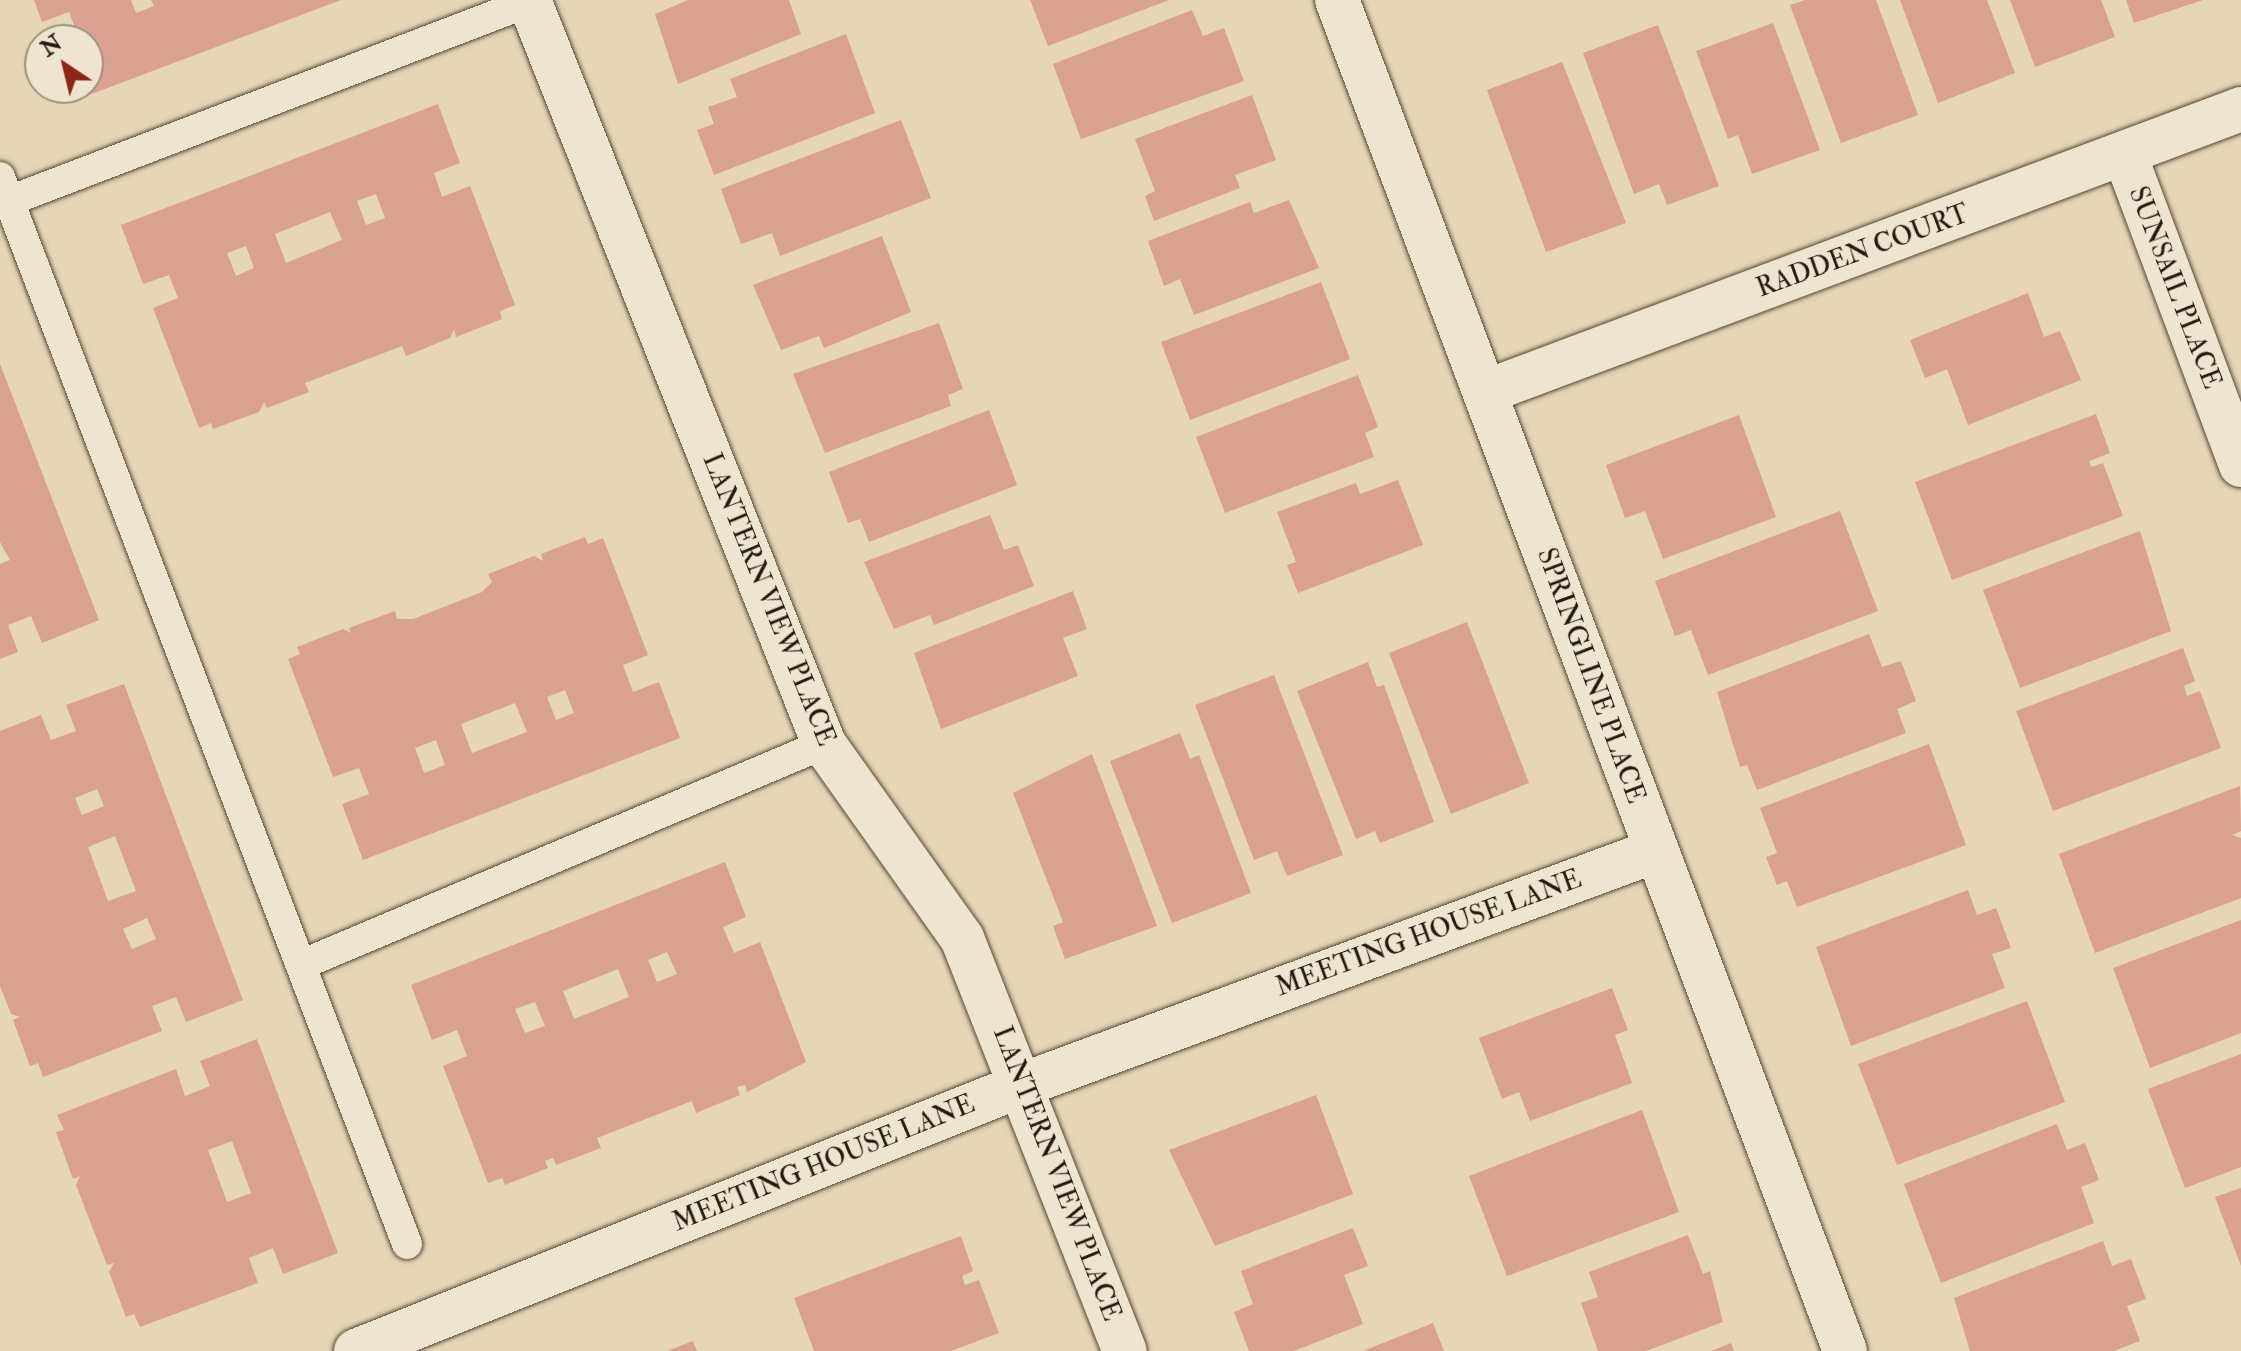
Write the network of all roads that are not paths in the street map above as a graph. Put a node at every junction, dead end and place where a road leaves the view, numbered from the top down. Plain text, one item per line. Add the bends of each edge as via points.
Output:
1 (1337, 0) edge
2 (529, 1) edge
3 (2241, 109) edge
4 (2125, 155) junction
5 (4, 189) edge
6 (1485, 392) junction
7 (2241, 465) edge
8 (824, 744) junction
9 (1655, 851) junction
10 (303, 964) junction
11 (1022, 1085) junction
12 (407, 1244) dead end
13 (418, 1339) edge
14 (356, 1351) edge
15 (1125, 1351) edge
16 (1845, 1351) edge

1 - 6 street, SPRINGLINE PLACE
2 - 5 lane
2 - 8 street, LANTERN VIEW PLACE
3 - 4 street, RADDEN COURT
4 - 6 street, RADDEN COURT
4 - 7 street, SUNSAIL PLACE
5 - 10 lane
6 - 9 street, SPRINGLINE PLACE
8 - 10 lane
8 - 11 street, LANTERN VIEW PLACE via 962,938
9 - 11 street, MEETING HOUSE LANE
9 - 16 street, SPRINGLINE PLACE
10 - 12 lane
11 - 13 street, MEETING HOUSE LANE
11 - 15 street, LANTERN VIEW PLACE
13 - 14 street, MEETING HOUSE LANE

